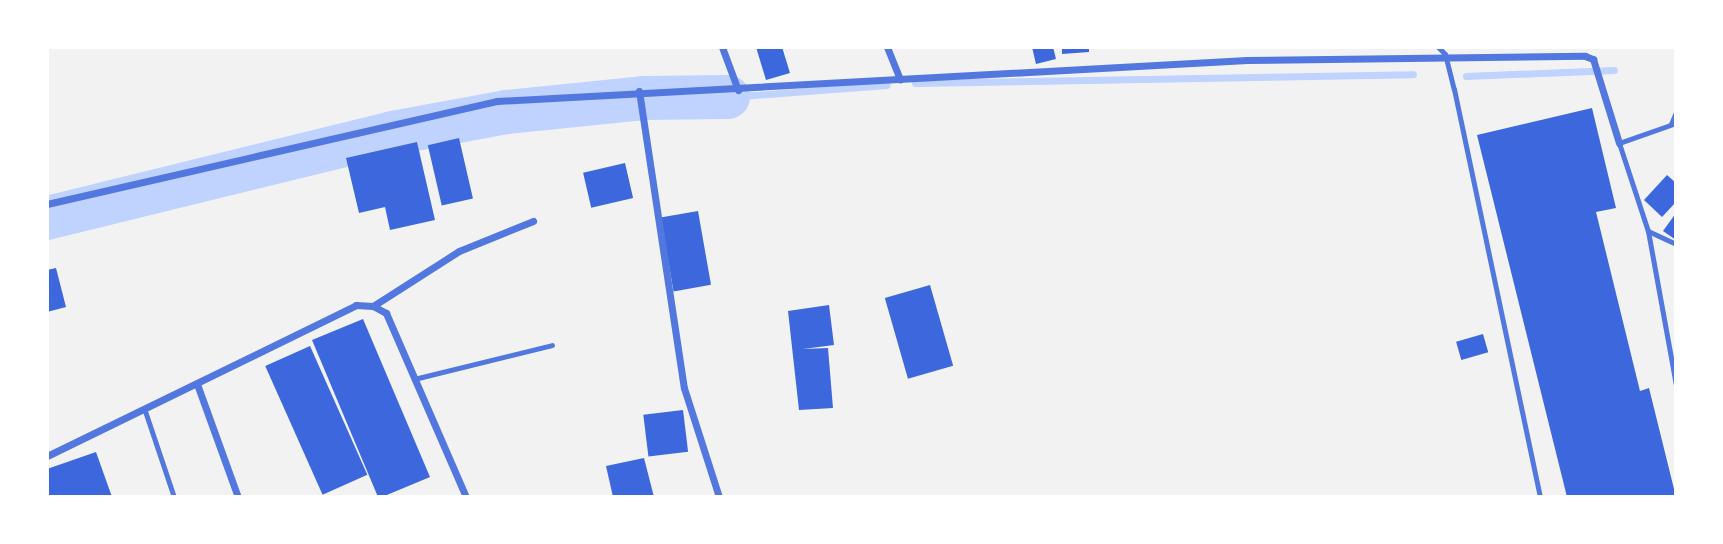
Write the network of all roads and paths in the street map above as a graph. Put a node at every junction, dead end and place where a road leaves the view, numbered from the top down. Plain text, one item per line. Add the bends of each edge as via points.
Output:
1 (722, 47) edge
2 (887, 47) edge
3 (1438, 47) edge
4 (901, 80) junction
5 (738, 90) junction
6 (639, 91) junction
7 (1676, 112) edge
8 (1674, 124) edge
9 (1619, 143) junction
10 (47, 204) edge
11 (533, 221) dead end
12 (1648, 231) junction
13 (1676, 244) edge
14 (373, 306) junction
15 (552, 345) dead end
16 (414, 379) junction
17 (197, 384) junction
18 (1676, 384) edge
19 (145, 411) junction
20 (47, 456) edge
21 (174, 497) edge
22 (238, 497) edge
23 (466, 497) edge
24 (719, 497) edge
25 (1540, 497) edge

1 - 5 street
2 - 4 street
3 - 25 lane via 1445,54 1454,89
4 - 5 street
4 - 9 street via 1247,60 1552,54 1593,60
5 - 6 street
6 - 10 street via 497,101
6 - 24 street via 684,388
7 - 8 lane
8 - 9 lane
9 - 12 lane
11 - 14 street via 459,251
12 - 13 lane
12 - 18 lane
14 - 16 street via 386,313
14 - 17 street via 356,305
15 - 16 lane
16 - 23 street
17 - 19 street
17 - 22 street
19 - 20 street
19 - 21 lane

